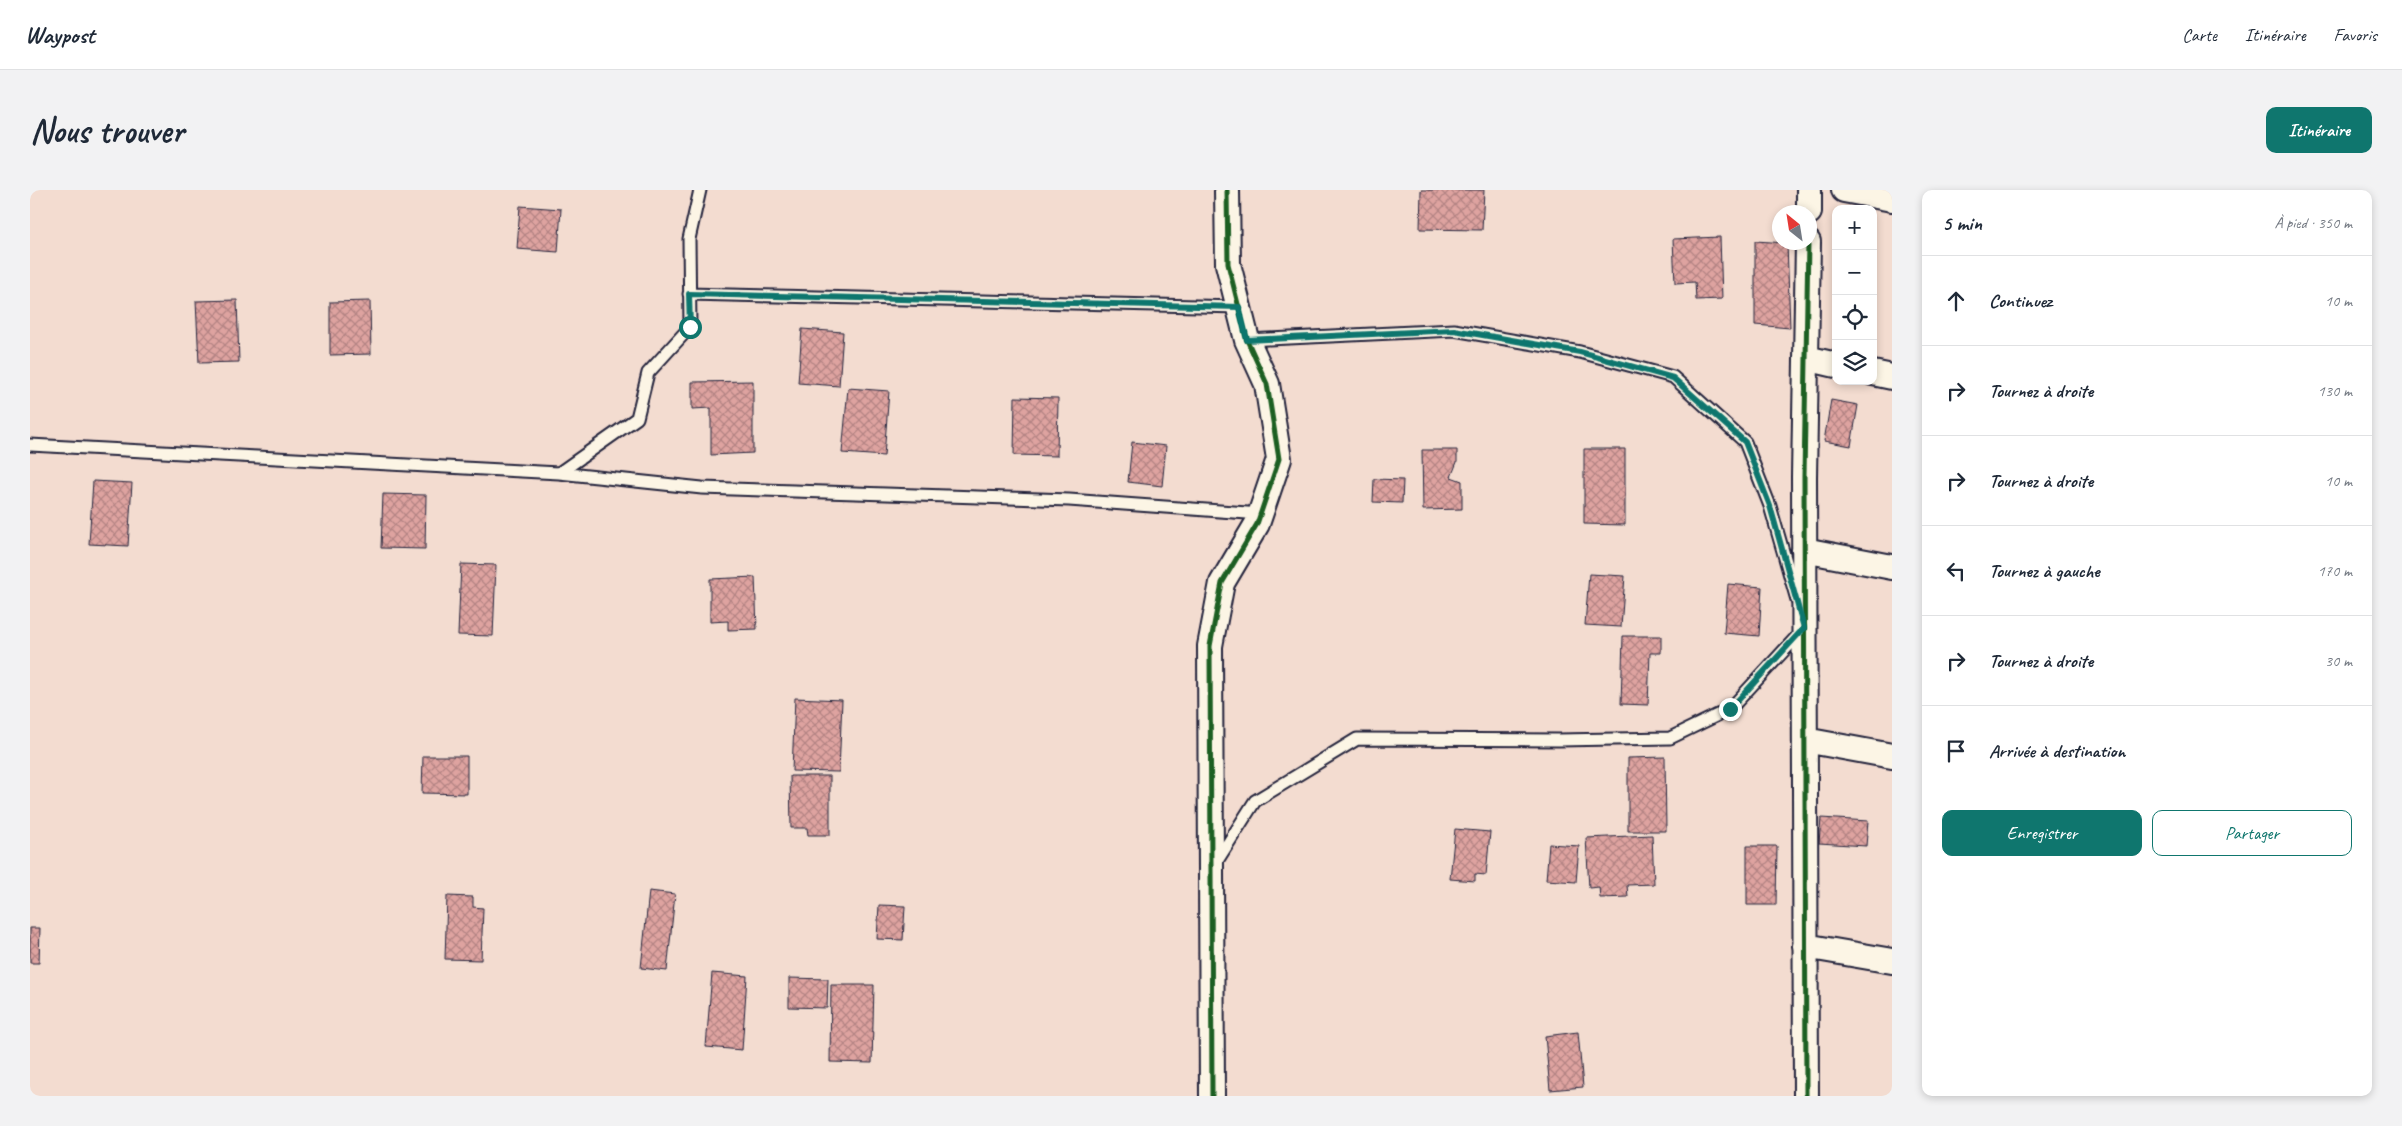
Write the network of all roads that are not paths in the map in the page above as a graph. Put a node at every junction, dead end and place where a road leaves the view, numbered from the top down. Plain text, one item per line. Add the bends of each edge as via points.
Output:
1 (700, 190) edge
2 (1226, 190) edge
3 (1809, 190) edge
4 (1844, 190) edge
5 (1892, 199) edge
6 (1809, 205) edge
7 (1808, 250) edge
8 (689, 294) junction
9 (1239, 307) junction
10 (1247, 340) junction
11 (1806, 358) junction
12 (1832, 364) edge
13 (1877, 374) edge
14 (1892, 377) edge
15 (30, 446) edge
16 (559, 473) junction
17 (1260, 514) junction
18 (1804, 550) junction
19 (1892, 567) edge
20 (1804, 628) junction
21 (1805, 740) junction
22 (1892, 756) edge
23 (1210, 872) junction
24 (1805, 946) junction
25 (1892, 961) edge
26 (1212, 1096) edge
27 (1806, 1096) edge

1 - 8 lane via 689,239
2 - 9 street via 1228,264
3 - 6 street
4 - 5 street
7 - 11 street
8 - 9 lane
8 - 16 lane via 690,327 648,373 637,418
9 - 10 street
10 - 17 street via 1267,384 1279,459
10 - 20 lane via 1454,330 1580,352 1673,378 1745,442 1770,506
11 - 12 street
11 - 18 street
13 - 14 street
15 - 16 lane
16 - 17 lane via 702,488 1069,500
17 - 23 street via 1222,583 1210,646
18 - 19 street
18 - 20 street
20 - 21 street
20 - 23 lane via 1730,709 1670,738 1357,739 1255,801
21 - 22 street
21 - 24 street
23 - 26 street
24 - 25 street
24 - 27 street

